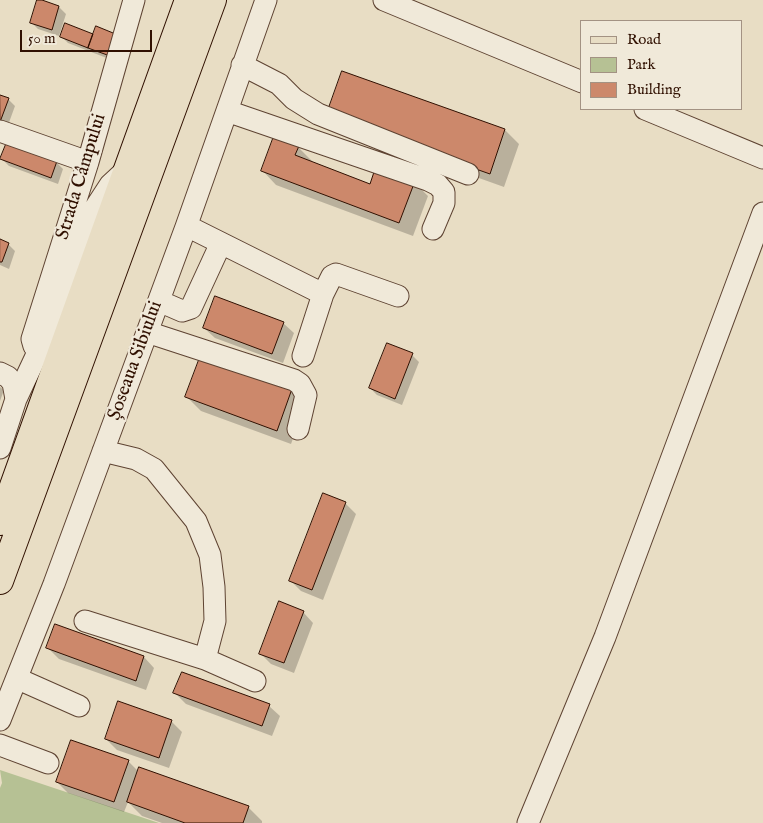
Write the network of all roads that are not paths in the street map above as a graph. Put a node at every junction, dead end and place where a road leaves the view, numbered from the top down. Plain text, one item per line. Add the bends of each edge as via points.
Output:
1 (134, 0) edge
2 (188, 0) edge
3 (213, 0) edge
4 (266, 0) edge
5 (384, 0) edge
6 (242, 65) junction
7 (580, 81) edge
8 (647, 110) edge
9 (227, 111) junction
10 (0, 131) edge
11 (763, 158) edge
12 (88, 162) junction
13 (126, 171) junction
14 (468, 174) dead end
15 (763, 213) edge
16 (186, 228) junction
17 (433, 229) dead end
18 (221, 243) junction
19 (323, 294) junction
20 (398, 296) dead end
21 (159, 301) junction
22 (147, 332) junction
23 (39, 350) junction
24 (303, 356) dead end
25 (0, 373) edge
26 (16, 399) junction
27 (298, 429) dead end
28 (0, 448) edge
29 (103, 451) junction
30 (0, 522) edge
31 (0, 581) edge
32 (85, 621) dead end
33 (205, 659) junction
34 (16, 680) junction
35 (255, 681) dead end
36 (79, 706) dead end
37 (0, 720) edge
38 (0, 745) edge
39 (48, 763) dead end
40 (528, 823) edge

1 - 12 street, Strada Câmpului
2 - 13 main road
3 - 31 main road
4 - 6 street, Șoseaua Sibiului
5 - 7 street
6 - 9 street, Șoseaua Sibiului
6 - 14 street via 279,84 318,114
8 - 11 street
9 - 16 street, Șoseaua Sibiului
9 - 17 street via 428,180 444,192 444,202
10 - 12 street
12 - 23 street, Strada Câmpului via 32,338
13 - 23 street via 110,185 95,208
13 - 30 main road
15 - 40 street via 604,637
16 - 18 street
16 - 21 street, Șoseaua Sibiului
18 - 19 street
18 - 21 street via 191,308 182,311
19 - 20 street via 336,274
19 - 24 street
21 - 22 street, Șoseaua Sibiului
22 - 27 street via 294,380 306,395
22 - 29 street, Șoseaua Sibiului
23 - 26 street
25 - 26 street via 13,383
26 - 28 street
29 - 33 street via 136,459 154,469 196,521 210,555 214,586 216,621
29 - 34 street, Șoseaua Sibiului
32 - 33 street
33 - 35 street
34 - 36 street
34 - 37 street, Șoseaua Sibiului
38 - 39 street

